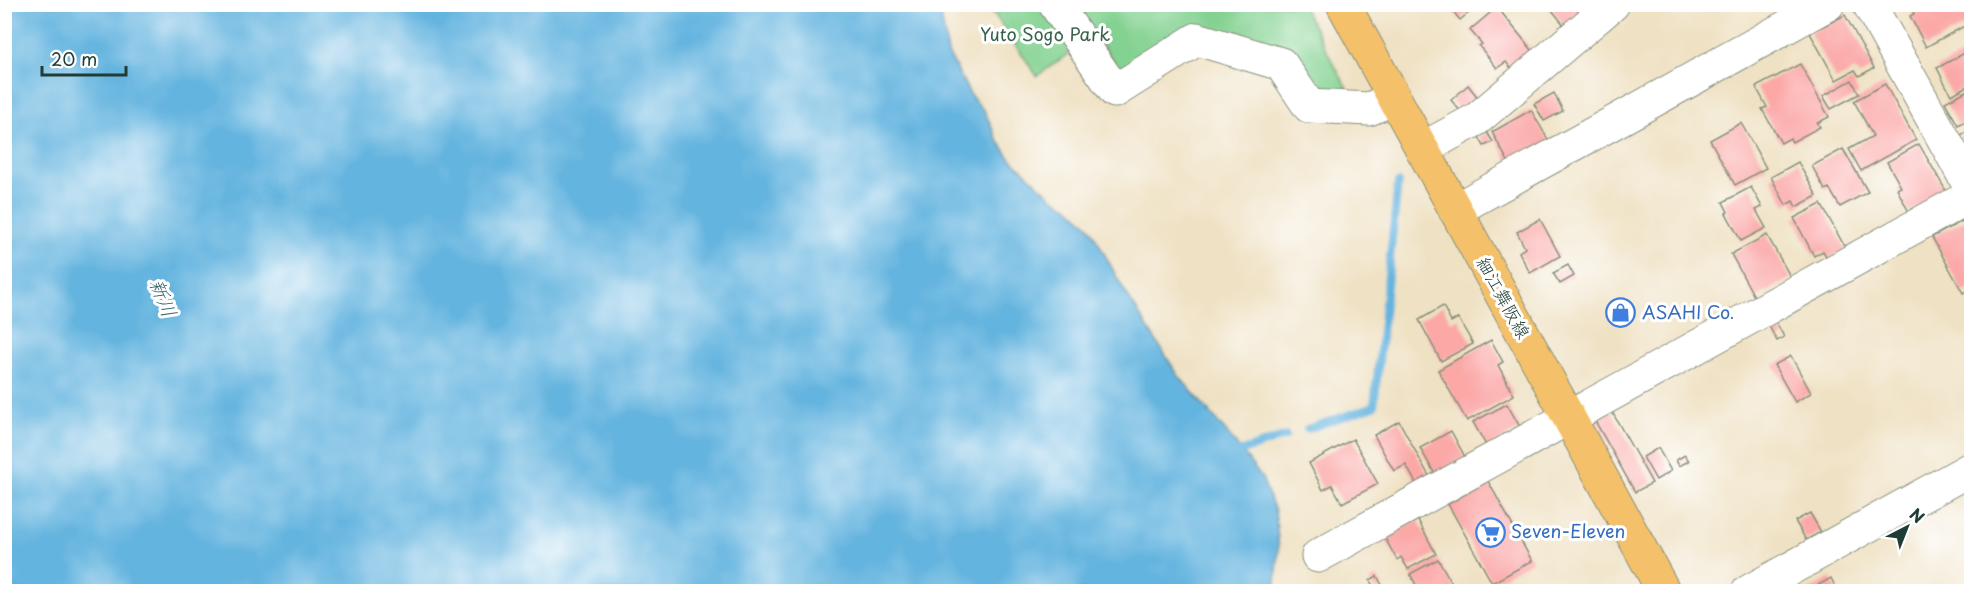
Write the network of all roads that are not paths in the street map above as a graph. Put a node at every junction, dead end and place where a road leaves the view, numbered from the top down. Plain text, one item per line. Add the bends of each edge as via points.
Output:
1 (1055, 4) edge
2 (1343, 4) edge
3 (1613, 4) edge
4 (1828, 4) edge
5 (1869, 4) edge
6 (1394, 98) junction
7 (1422, 149) junction
8 (1971, 190) edge
9 (1971, 195) edge
10 (1455, 210) junction
11 (1568, 417) junction
12 (1971, 468) edge
13 (1318, 556) dead end
14 (1664, 591) edge
15 (1748, 591) edge

1 - 6 street via 1115,91 1197,39 1281,63 1309,106 1369,109
2 - 6 main road, 細江舞阪線
3 - 7 street via 1477,119
4 - 10 street
5 - 8 street
6 - 7 main road, 細江舞阪線
7 - 10 main road, 細江舞阪線
9 - 11 street
10 - 11 main road, 細江舞阪線
11 - 13 street
11 - 14 main road, 細江舞阪線
12 - 15 street

